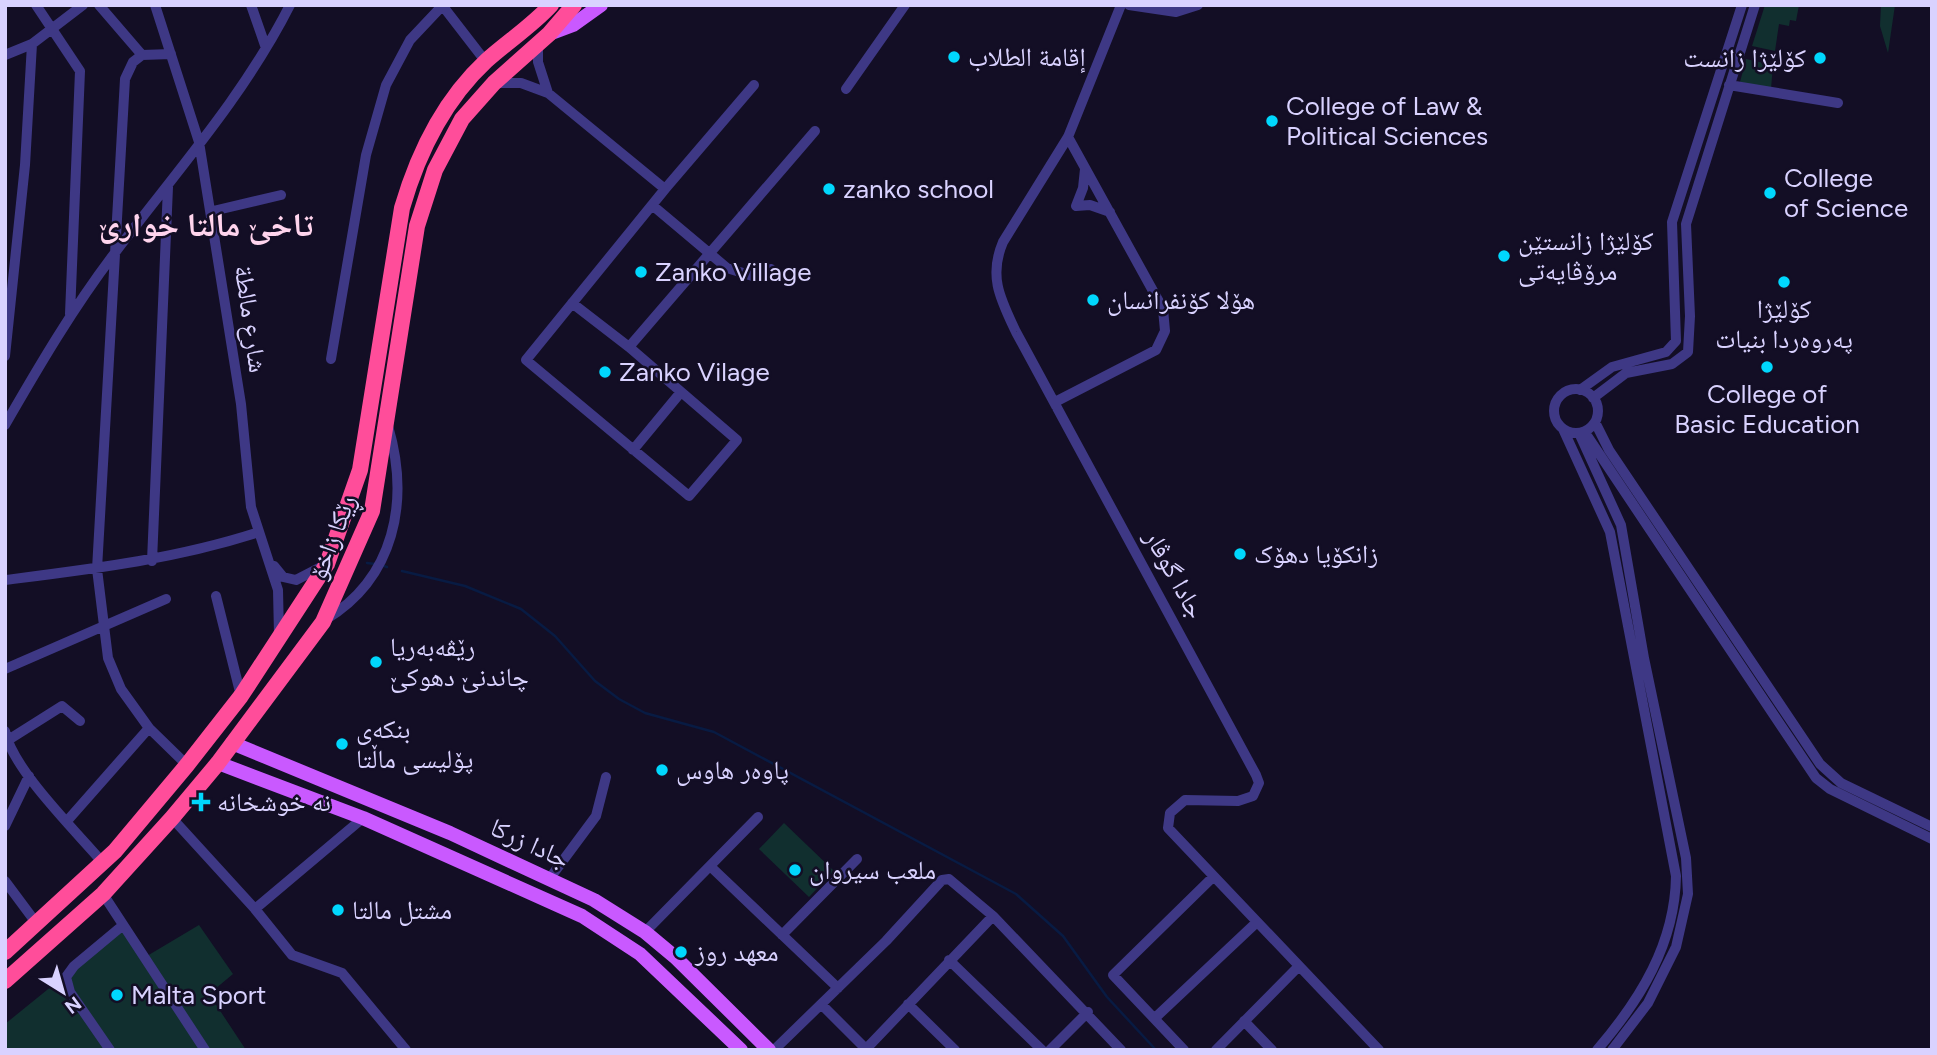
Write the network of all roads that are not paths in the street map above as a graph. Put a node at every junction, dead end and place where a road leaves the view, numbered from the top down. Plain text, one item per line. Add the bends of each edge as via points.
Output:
1 (36, 5) edge
2 (83, 5) edge
3 (99, 5) edge
4 (155, 5) edge
5 (251, 5) edge
6 (290, 5) edge
7 (442, 5) edge
8 (551, 5) edge
9 (574, 5) edge
10 (601, 5) edge
11 (905, 5) edge
12 (1121, 5) edge
13 (1129, 5) edge
14 (1198, 5) edge
15 (1742, 5) edge
16 (1755, 5) edge
17 (49, 28) junction
18 (543, 39) junction
19 (32, 44) junction
20 (266, 48) junction
21 (171, 54) junction
22 (5, 55) edge
23 (142, 55) junction
24 (486, 62) junction
25 (494, 83) junction
26 (754, 85) dead end
27 (1729, 85) junction
28 (846, 89) dead end
29 (548, 93) junction
30 (1838, 103) dead end
31 (816, 131) dead end
32 (1068, 137) junction
33 (200, 142) junction
34 (1086, 169) junction
35 (168, 187) junction
36 (665, 189) junction
37 (281, 195) dead end
38 (652, 205) junction
39 (213, 212) junction
40 (1111, 212) junction
41 (116, 251) junction
42 (709, 254) junction
43 (771, 269) dead end
44 (572, 303) junction
45 (70, 314) junction
46 (629, 348) junction
47 (5, 356) edge
48 (331, 359) dead end
49 (1580, 390) junction
50 (681, 392) junction
51 (1593, 398) junction
52 (1056, 406) junction
53 (387, 420) junction
54 (1595, 422) junction
55 (5, 425) edge
56 (1563, 429) junction
57 (1581, 432) junction
58 (633, 450) junction
59 (360, 470) junction
60 (379, 474) junction
61 (259, 533) junction
62 (152, 561) junction
63 (270, 561) junction
64 (327, 564) junction
65 (97, 569) junction
66 (5, 580) edge
67 (216, 596) dead end
68 (166, 599) dead end
69 (323, 622) junction
70 (103, 628) junction
71 (278, 642) junction
72 (5, 669) edge
73 (241, 696) junction
74 (80, 721) dead end
75 (149, 728) junction
76 (5, 731) edge
77 (6, 743) edge
78 (240, 746) junction
79 (218, 763) junction
80 (187, 765) junction
81 (237, 769) junction
82 (29, 776) junction
83 (606, 777) dead end
84 (758, 817) dead end
85 (172, 818) junction
86 (363, 818) junction
87 (67, 821) junction
88 (5, 827) edge
89 (1932, 827) edge
90 (1932, 839) edge
91 (857, 859) dead end
92 (103, 863) junction
93 (711, 867) junction
94 (551, 878) junction
95 (1213, 878) junction
96 (5, 881) edge
97 (103, 894) junction
98 (255, 909) junction
99 (993, 916) junction
100 (1257, 922) junction
101 (37, 924) junction
102 (122, 926) junction
103 (645, 932) junction
104 (782, 935) junction
105 (1671, 945) junction
106 (5, 952) edge
107 (948, 960) junction
108 (1298, 967) junction
109 (5, 981) edge
110 (838, 988) junction
111 (908, 1004) junction
112 (822, 1005) junction
113 (1088, 1012) junction
114 (1155, 1018) junction
115 (1244, 1021) junction
116 (867, 1049) edge
117 (110, 1050) edge
118 (205, 1050) edge
119 (406, 1050) edge
120 (741, 1050) edge
121 (771, 1050) edge
122 (955, 1050) edge
123 (1042, 1050) edge
124 (1050, 1050) edge
125 (1121, 1050) edge
126 (1184, 1050) edge
127 (1216, 1050) edge
128 (1272, 1050) edge
129 (1379, 1050) edge
130 (1597, 1050) edge
131 (1612, 1050) edge

1 - 17 street
2 - 17 street
3 - 23 street
4 - 21 street, شارع مالطة
5 - 20 street
6 - 20 street
7 - 24 street
7 - 48 street via 410,40 382,96 366,155
8 - 24 highway, ڕێکا زاخۆ
9 - 18 highway, ڕێکا زاخۆ
10 - 18 main road, ڕێکا زاخۆ
11 - 28 street
12 - 32 street, جادا گوڤار
13 - 14 street via 1176,12
15 - 49 street via 1672,222 1676,341 1666,352 1612,367
16 - 27 street
17 - 19 street
17 - 45 street via 80,71
18 - 25 highway, ڕێکا زاخۆ
18 - 29 street via 538,62
19 - 22 street
19 - 47 street
20 - 33 street
21 - 23 street
21 - 33 street, شارع مالطة
23 - 41 street via 125,79
24 - 59 highway, ڕێکا زاخۆ via 439,120 411,179 400,221
25 - 29 street via 521,83
25 - 53 highway, ڕێکا زاخۆ via 447,142 425,195
26 - 36 street
27 - 30 street
27 - 51 street via 1686,224 1688,352 1672,364 1626,373
29 - 36 street
31 - 42 street
32 - 34 street
32 - 52 street, جادا گوڤار via 1003,242 995,272 999,296
33 - 35 street
33 - 39 street, شارع مالطة
34 - 40 street
34 - 40 street via 1076,206
35 - 41 street
35 - 62 street
36 - 38 street
37 - 39 street
38 - 42 street
38 - 44 street
39 - 61 street, شارع مالطة via 251,507
40 - 52 street via 1163,309 1165,331 1156,350 1055,401
41 - 45 street
41 - 65 street
42 - 43 street via 745,276 759,278
42 - 46 street
44 - 46 street
44 - 58 street via 526,360
45 - 55 street
46 - 50 street
49 - 51 street
49 - 56 street via 1557,400 1555,419
50 - 58 street
50 - 58 street via 737,440 689,496
51 - 54 street
52 - 95 street, جادا گوڤار via 1256,775 1258,790 1246,800 1185,800 1170,813 1168,828
53 - 60 highway, ڕێکا زاخۆ
53 - 69 street via 397,465 396,514 385,556 347,607
54 - 57 street
54 - 89 street via 1609,450 1820,764 1841,783
56 - 57 street
56 - 105 street via 1610,532 1675,859
57 - 90 street via 1816,778
57 - 105 street via 1620,525 1681,825 1688,894
59 - 60 highway
59 - 64 highway, ڕێکا زاخۆ
60 - 69 highway, ڕێکا زاخۆ via 368,520
61 - 62 street
61 - 63 street, شارع مالطة
62 - 65 street
63 - 64 street via 290,580 299,580
63 - 71 street, شارع مالطة via 279,599
64 - 71 highway, ڕێکا زاخۆ
65 - 66 street
65 - 70 street
67 - 73 street
68 - 70 street
69 - 78 highway, ڕێکا زاخۆ
70 - 72 street
70 - 75 street via 108,659 121,689
71 - 73 highway, ڕێکا زاخۆ
73 - 80 highway, ڕێکا زاخۆ
74 - 77 street via 62,706
75 - 80 street
75 - 87 street
76 - 77 street
77 - 82 street
78 - 79 highway, ڕێکا زاخۆ
78 - 81 main road
78 - 94 main road, جادا زرکا
79 - 81 main road, جادا زرکا
79 - 85 highway, ڕێکا زاخۆ
80 - 92 highway, ڕێکا زاخۆ
81 - 86 main road, جادا زرکا
82 - 87 street
82 - 88 street
83 - 94 street via 596,816
84 - 93 street
85 - 97 highway, ڕێکا زاخۆ
85 - 98 street
86 - 98 street
86 - 120 main road, جادا زرکا via 598,925 640,954
87 - 92 street
91 - 104 street
92 - 101 highway, ڕێکا زاخۆ
93 - 103 street
93 - 104 street
94 - 103 main road, جادا زرکا
95 - 100 street, جادا گوڤار
95 - 114 street via 1113,975
96 - 101 street
97 - 102 street
97 - 109 highway, ڕێکا زاخۆ
98 - 119 street via 292,955 342,974
99 - 107 street
99 - 110 street via 949,879 942,880
99 - 113 street
100 - 108 street, جادا گوڤار
100 - 114 street
101 - 106 highway, ڕێکا زاخۆ
102 - 117 street via 66,977 69,992
102 - 118 street
103 - 121 main road, جادا زرکا
104 - 110 street
105 - 130 street
105 - 131 street via 1648,1003
107 - 111 street
107 - 123 street
108 - 115 street
108 - 129 street, جادا گوڤار
110 - 112 street
111 - 116 street
111 - 122 street
112 - 116 street
112 - 121 street
113 - 124 street
113 - 125 street
114 - 126 street
115 - 127 street
115 - 128 street

